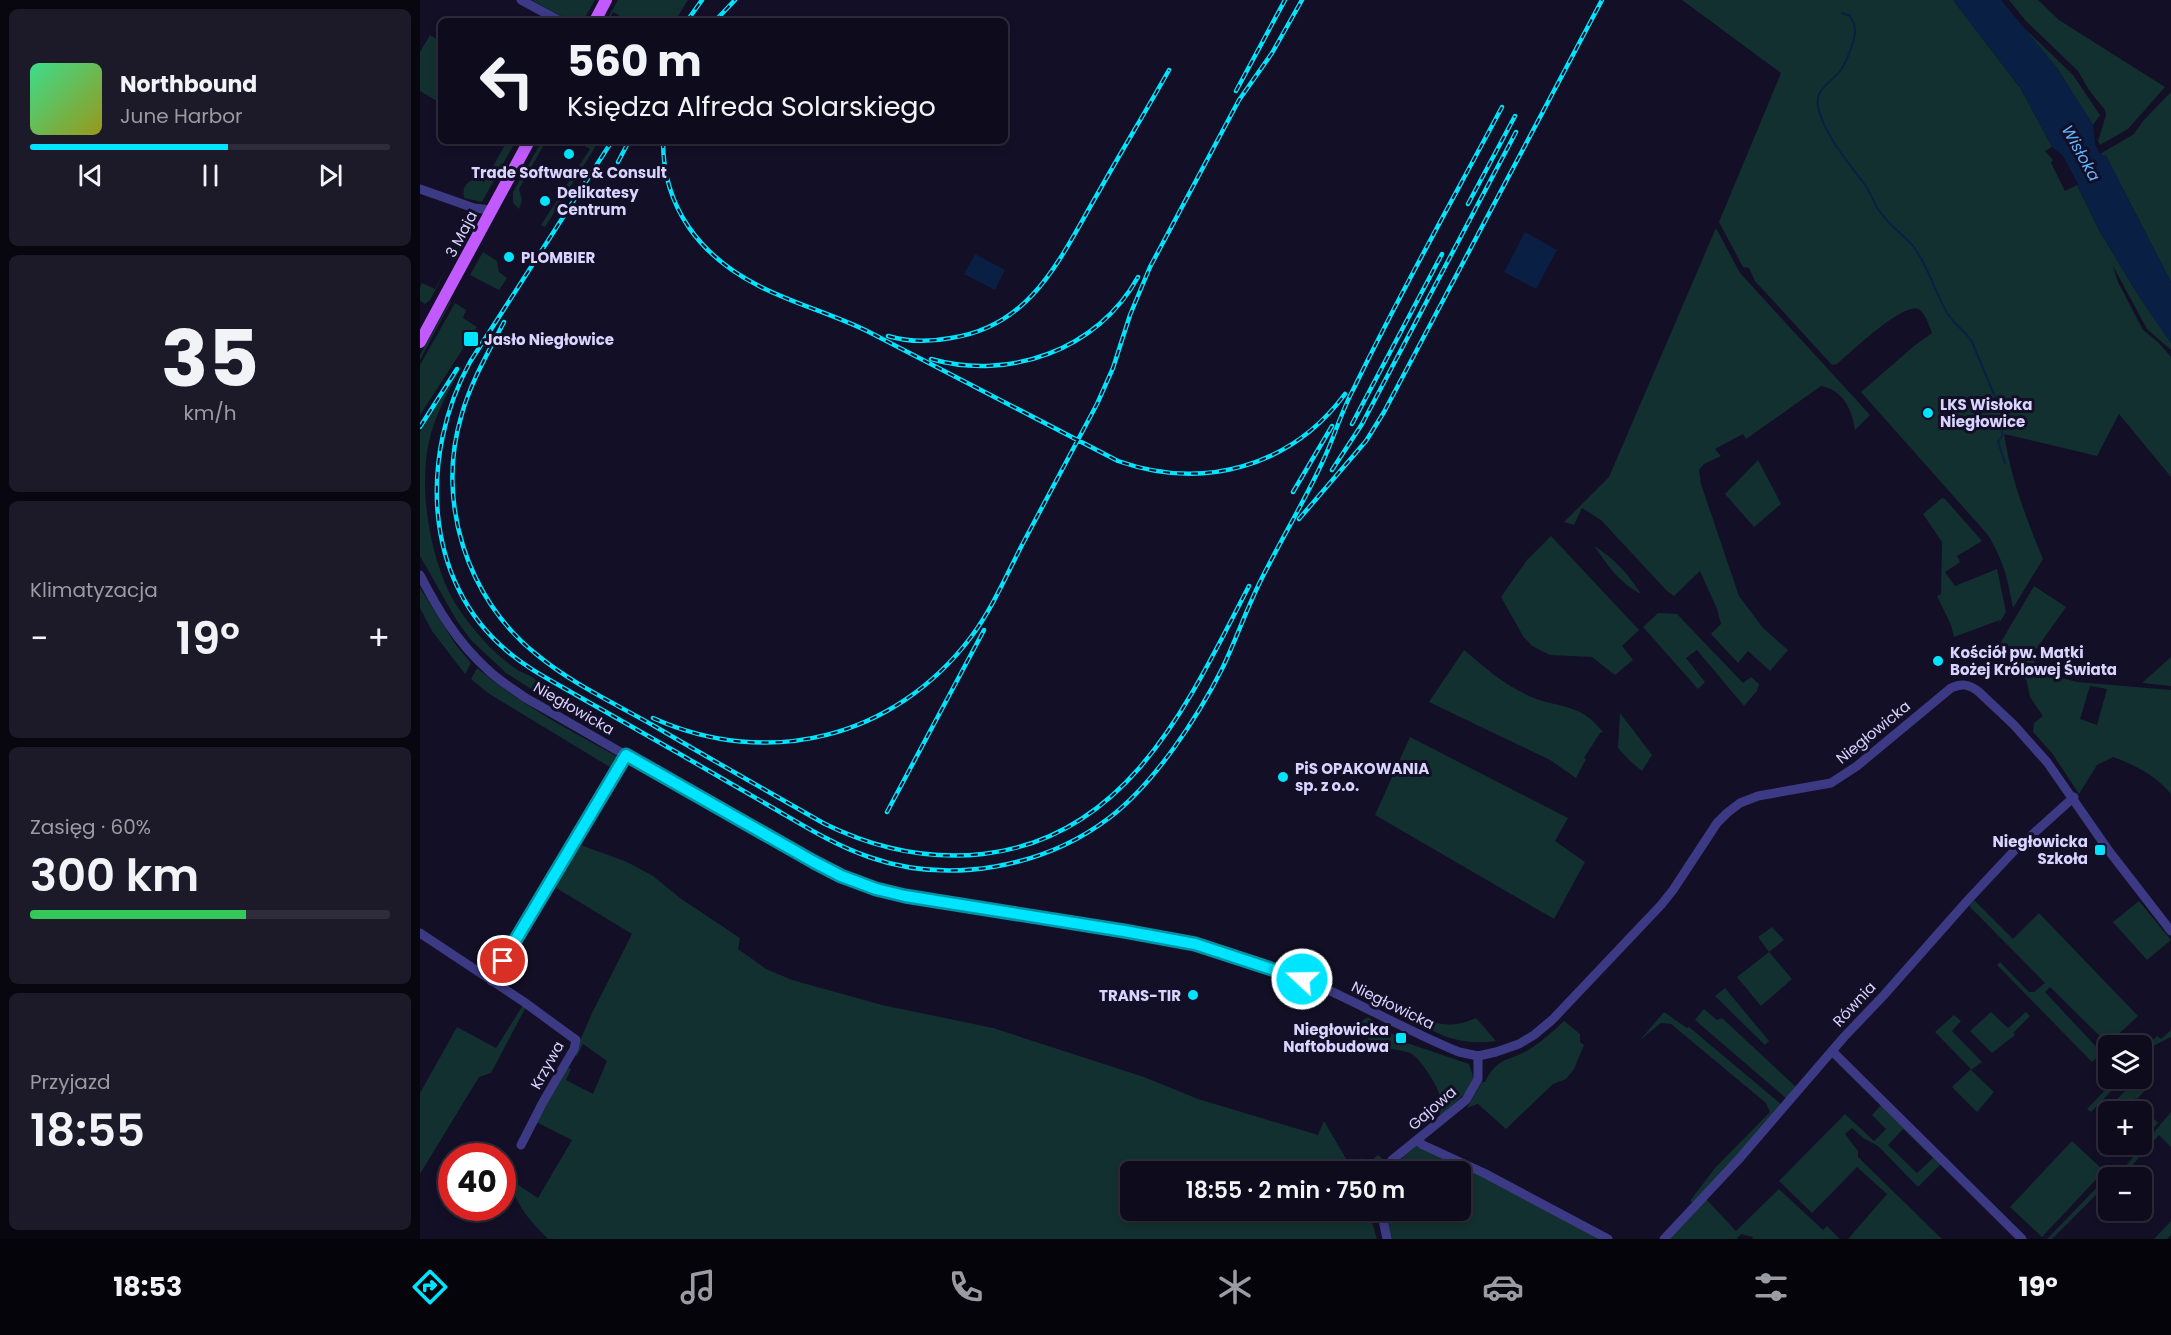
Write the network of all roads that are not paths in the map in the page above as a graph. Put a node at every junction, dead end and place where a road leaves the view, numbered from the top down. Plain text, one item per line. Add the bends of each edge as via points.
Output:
1 (521, 0) edge
2 (606, 0) edge
3 (554, 18) edge
4 (597, 18) edge
5 (528, 144) edge
6 (420, 189) edge
7 (491, 210) junction
8 (420, 342) edge
9 (420, 575) edge
10 (626, 755) junction
11 (2074, 798) junction
12 (2171, 931) edge
13 (420, 933) edge
14 (491, 981) junction
15 (1832, 1051) junction
16 (1478, 1056) junction
17 (1418, 1140) junction
18 (521, 1145) dead end
19 (1391, 1161) edge
20 (1384, 1221) edge
21 (1387, 1239) edge
22 (1608, 1239) edge
23 (1664, 1239) edge
24 (2022, 1239) edge

1 - 3 street
2 - 4 main road
5 - 7 main road, 3 Maja
6 - 7 street
7 - 8 main road, 3 Maja
9 - 10 street, Niegłowicka via 453,631 489,671 524,697
10 - 14 street
10 - 16 street, Niegłowicka via 814,862 876,889 1195,944 1302,979 1438,1044
11 - 12 street, Niegłowicka
11 - 15 street, Równia via 2013,852
11 - 16 street, Niegłowicka via 2034,746 1993,705 1971,686 1956,686 1831,783 1758,796 1727,813 1661,905 1552,1020 1519,1044
13 - 14 street, Krzywa
14 - 18 street, Krzywa via 576,1040
15 - 23 street, Równia via 1739,1160
15 - 24 street
16 - 17 street, Gajowa via 1478,1079 1469,1096
17 - 19 street, Gajowa
17 - 22 street
20 - 21 street

